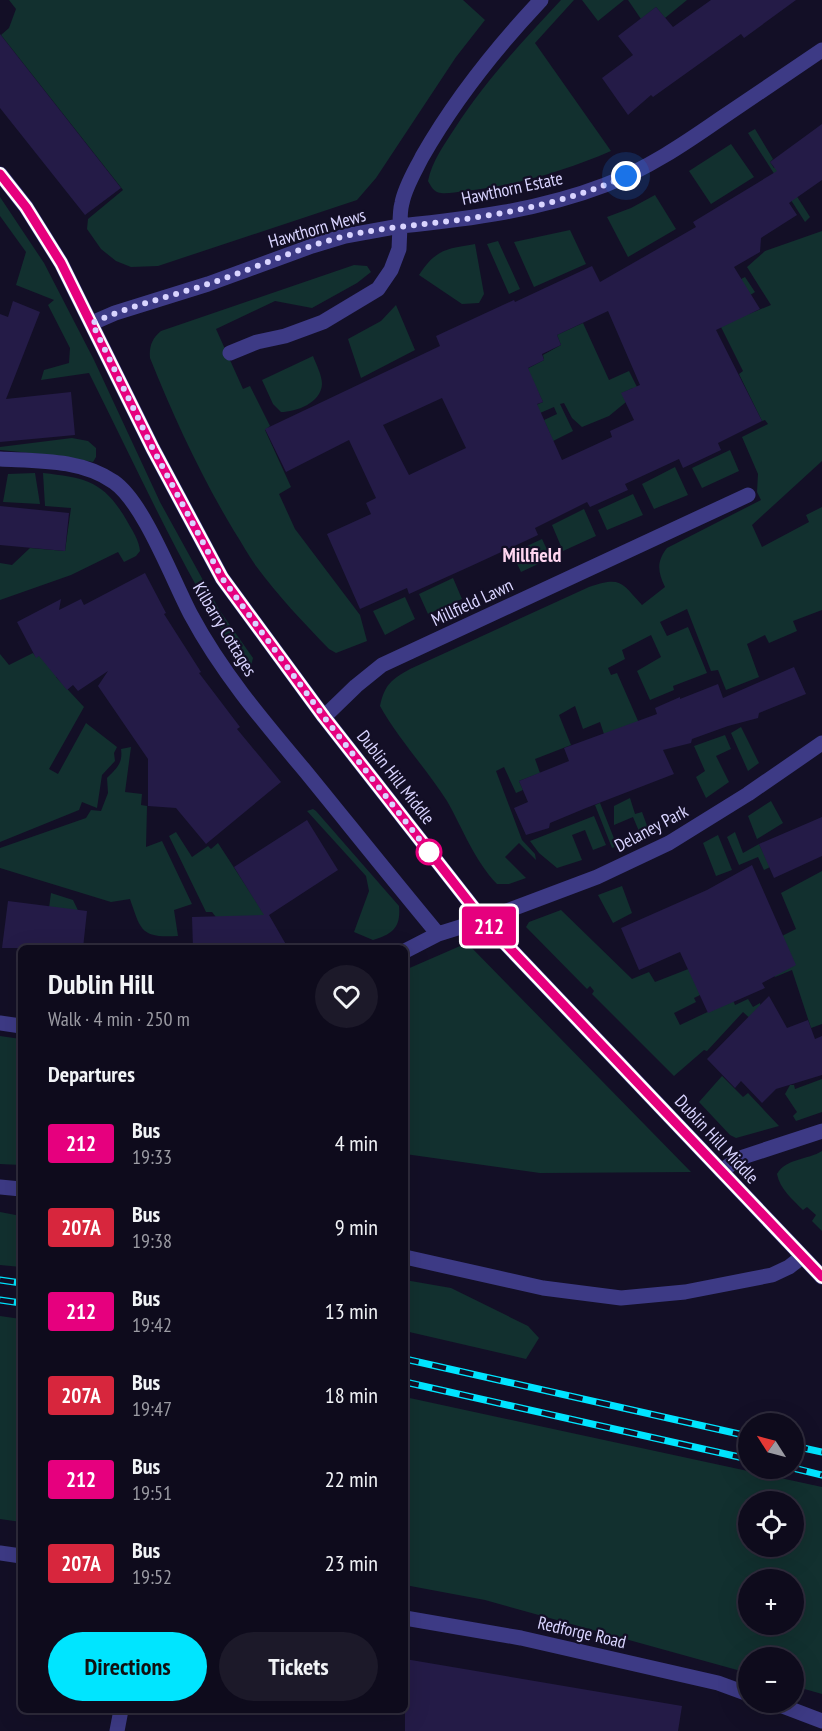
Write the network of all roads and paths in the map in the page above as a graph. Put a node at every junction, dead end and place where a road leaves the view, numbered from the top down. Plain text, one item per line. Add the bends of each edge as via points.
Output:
1 (541, 0) edge
2 (822, 50) edge
3 (0, 174) edge
4 (400, 226) junction
5 (92, 323) junction
6 (230, 353) dead end
7 (0, 459) edge
8 (748, 495) dead end
9 (324, 717) junction
10 (822, 742) edge
11 (483, 920) junction
12 (438, 934) junction
13 (408, 949) edge
14 (0, 1023) edge
15 (18, 1026) edge
16 (822, 1131) edge
17 (721, 1171) junction
18 (0, 1187) edge
19 (18, 1189) edge
20 (802, 1257) junction
21 (408, 1258) edge
22 (822, 1277) edge
23 (0, 1553) edge
24 (18, 1556) edge
25 (408, 1619) edge
26 (738, 1690) edge
27 (120, 1713) edge
28 (796, 1713) edge
29 (819, 1724) edge
30 (117, 1731) edge

1 - 4 street via 499,45 446,118 411,179 402,202
2 - 4 street, Hawthorn Estate via 682,144 606,185 533,206
3 - 5 street, Dublin Hill Middle via 61,263
4 - 5 street, Hawthorn Mews via 312,246 208,284 120,310
4 - 6 street via 399,249 378,289 323,322
5 - 9 street, Dublin Hill Middle via 222,578
7 - 12 street, Kilbarry Cottages via 83,467 126,493 223,670
8 - 9 street, Millfield Lawn via 382,665
9 - 11 street, Dublin Hill Middle
10 - 11 street, Delaney Park via 669,843 597,877
11 - 12 street, Delaney Park
11 - 17 street, Dublin Hill Middle
12 - 13 street, Delaney Park
14 - 15 street
16 - 17 street via 740,1158
17 - 20 street, Dublin Hill Middle
18 - 19 street
20 - 21 street via 772,1275 685,1292 621,1298 543,1288
20 - 22 street, Dublin Hill Middle
23 - 24 street
25 - 26 street, Redforge Road via 521,1638
27 - 30 street
28 - 29 street

